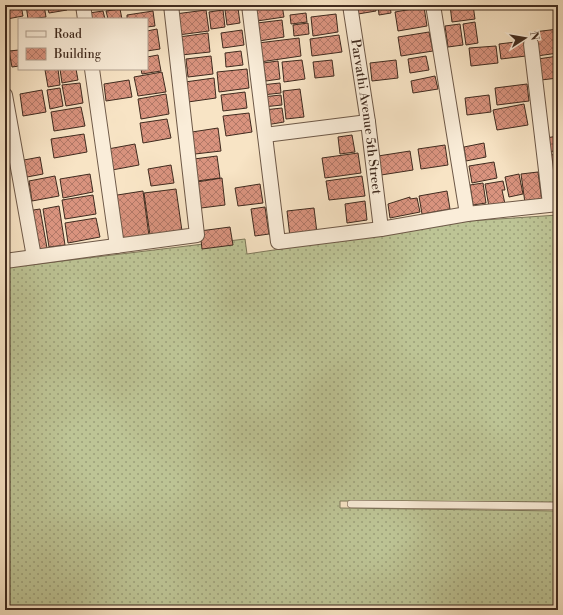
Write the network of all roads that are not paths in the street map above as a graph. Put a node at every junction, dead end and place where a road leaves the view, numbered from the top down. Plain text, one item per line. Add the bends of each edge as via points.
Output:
1 (83, 5) edge
2 (170, 5) edge
3 (249, 5) edge
4 (350, 5) edge
5 (433, 5) edge
6 (85, 18) edge
7 (532, 44) dead end
8 (92, 70) edge
9 (5, 95) edge
10 (368, 122) junction
11 (265, 135) junction
12 (554, 204) edge
13 (467, 214) junction
14 (381, 229) junction
15 (117, 246) junction
16 (34, 257) junction
17 (5, 261) edge
18 (351, 504) dead end
19 (558, 506) edge

1 - 6 street
2 - 15 street via 197,235
3 - 11 street
4 - 10 street, Parvathi Avenue 5th Street
5 - 13 street
7 - 12 street
8 - 15 street
9 - 16 street
10 - 11 street
10 - 14 street, Parvathi Avenue 5th Street
11 - 14 street via 278,242
12 - 13 street
13 - 14 street
15 - 16 street
16 - 17 street
18 - 19 lane

